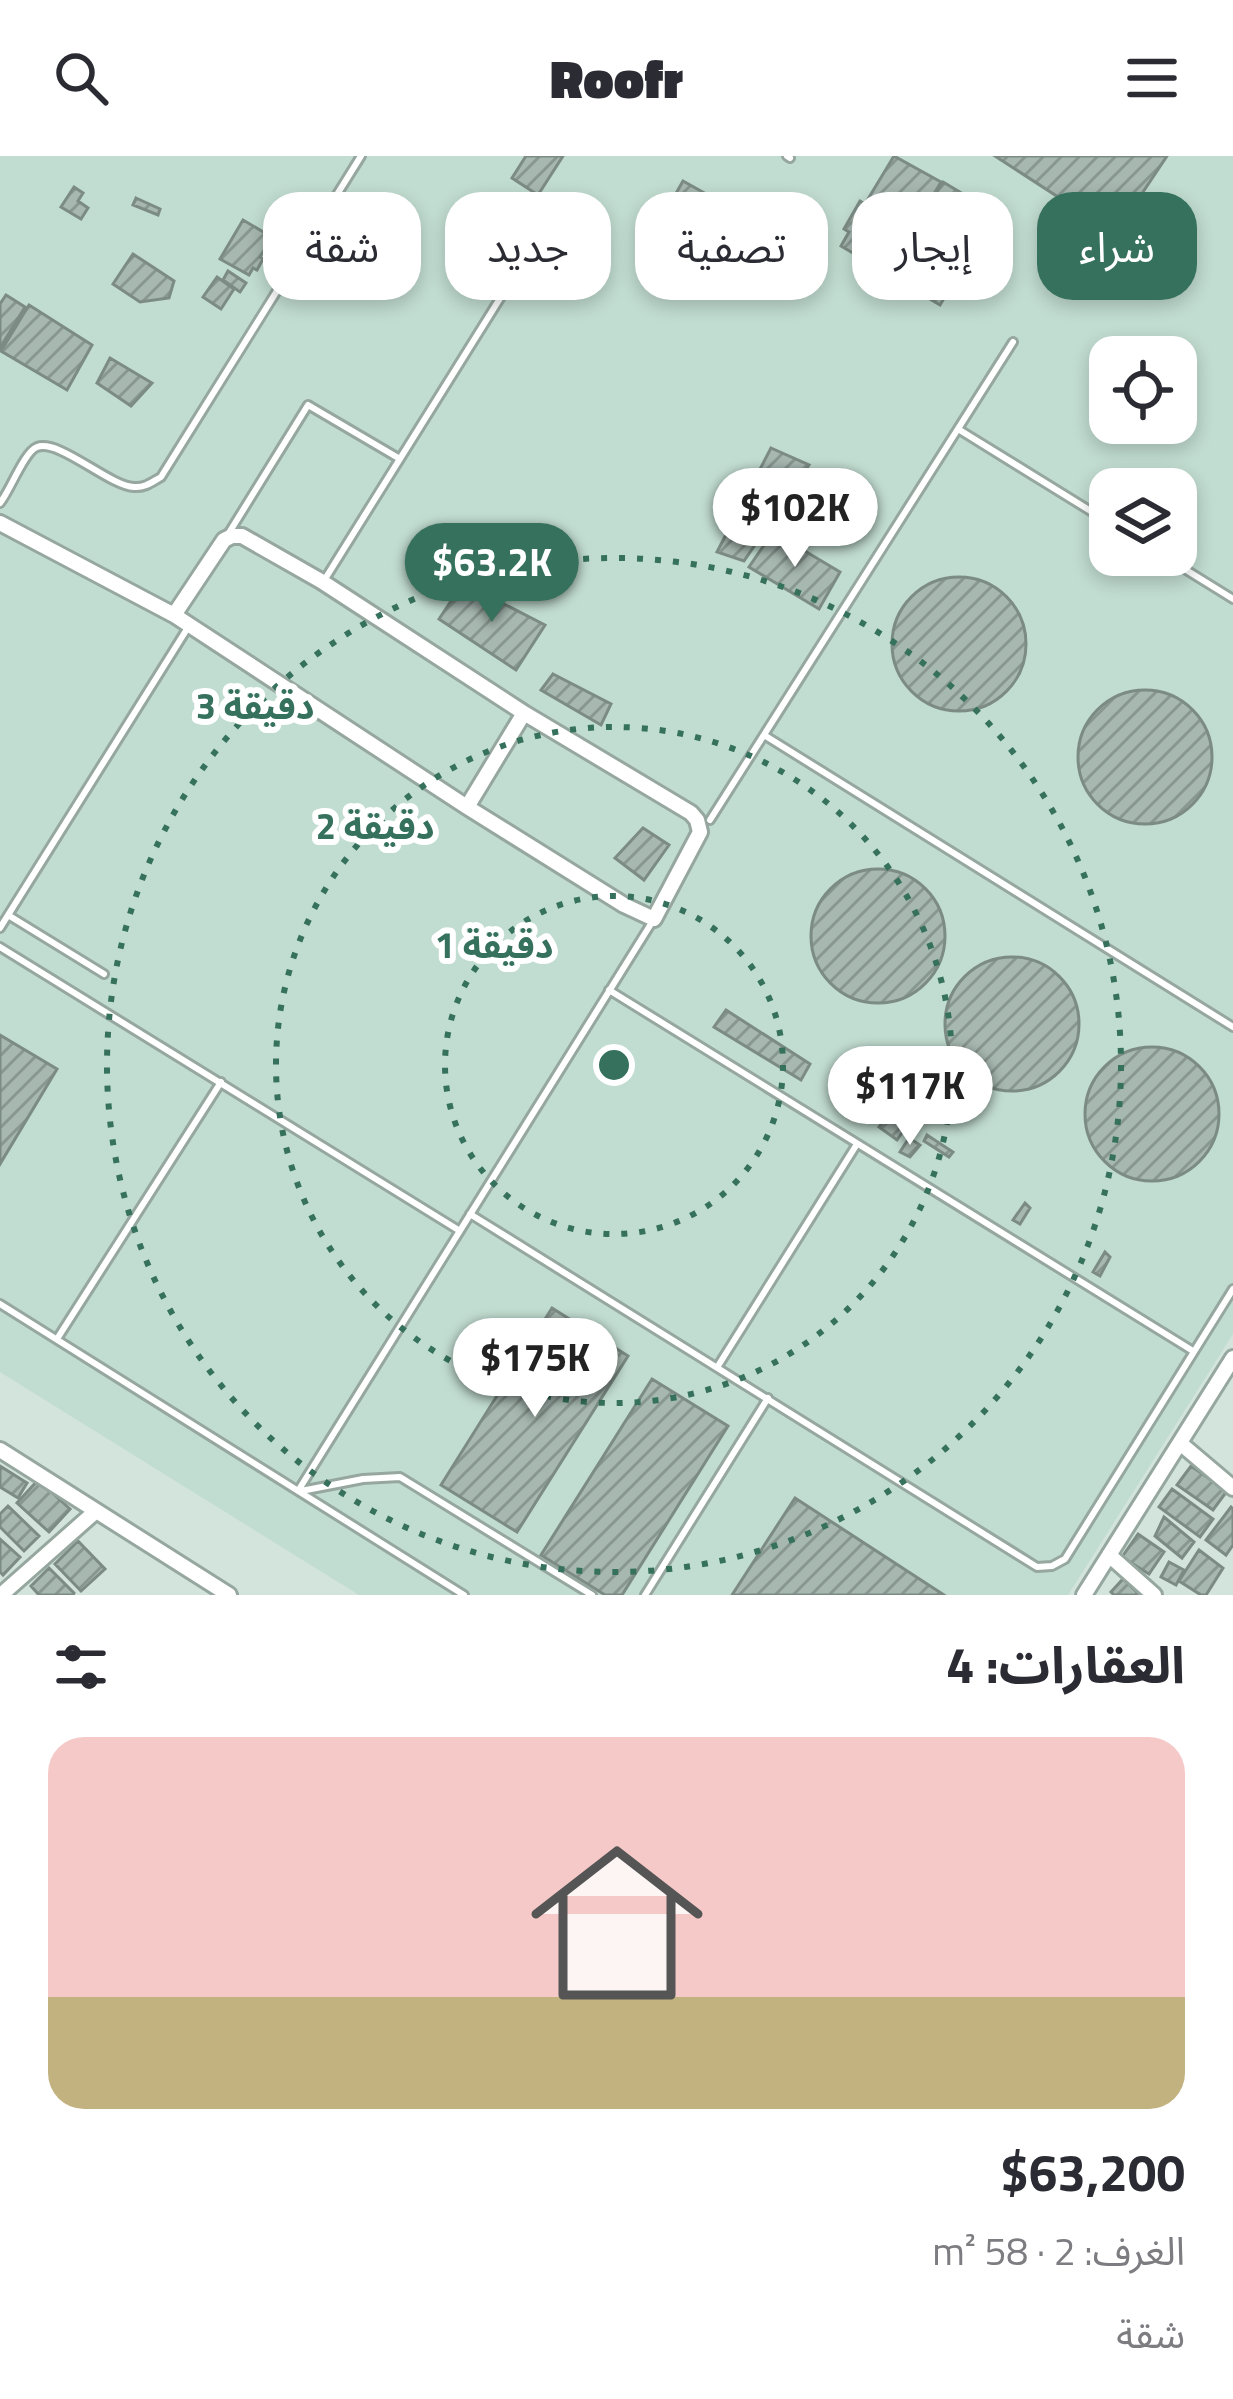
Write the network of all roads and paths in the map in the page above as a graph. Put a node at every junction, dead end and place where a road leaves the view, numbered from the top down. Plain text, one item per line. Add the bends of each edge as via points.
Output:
1 (361, 156) edge
2 (499, 300) edge
3 (1012, 342) dead end
4 (958, 429) junction
5 (400, 459) junction
6 (2, 500) edge
7 (1089, 510) edge
8 (1, 528) edge
9 (224, 541) junction
10 (1197, 576) edge
11 (323, 582) junction
12 (1233, 598) edge
13 (174, 615) junction
14 (189, 626) junction
15 (524, 713) junction
16 (764, 735) junction
17 (466, 807) junction
18 (710, 820) dead end
19 (8, 915) junction
20 (654, 919) junction
21 (0, 928) edge
22 (1, 948) edge
23 (104, 974) dead end
24 (609, 990) junction
25 (1233, 1027) edge
26 (221, 1082) junction
27 (857, 1144) junction
28 (470, 1214) junction
29 (460, 1231) junction
30 (1233, 1288) edge
31 (0, 1304) edge
32 (56, 1339) junction
33 (1194, 1351) junction
34 (1233, 1358) edge
35 (718, 1366) junction
36 (769, 1398) junction
37 (1180, 1443) junction
38 (0, 1450) edge
39 (1233, 1488) edge
40 (298, 1491) junction
41 (96, 1511) junction
42 (1109, 1555) junction
43 (1, 1595) edge
44 (229, 1595) edge
45 (464, 1595) edge
46 (592, 1595) edge
47 (645, 1595) edge
48 (1084, 1595) edge
49 (1154, 1595) edge

1 - 6 lane via 161,477 127,486 38,447
2 - 5 lane
3 - 4 lane
4 - 7 lane
4 - 16 lane
5 - 9 lane via 308,405
5 - 11 lane
6 - 8 lane
8 - 13 street
9 - 11 street via 242,536
9 - 13 street
10 - 12 lane
11 - 15 street
13 - 14 street
14 - 17 street
14 - 19 lane
15 - 17 street
15 - 20 street via 697,820 700,832
16 - 18 lane
16 - 25 lane
17 - 20 street
19 - 21 lane
19 - 23 lane
20 - 24 lane
22 - 26 lane
24 - 27 lane
24 - 28 lane
26 - 29 lane
26 - 32 lane
27 - 33 lane
27 - 35 lane
28 - 29 lane
28 - 35 lane
29 - 40 lane
30 - 33 lane
31 - 32 lane
32 - 40 lane
33 - 36 lane via 1065,1559 1052,1566 1037,1567
34 - 37 street
35 - 36 lane
36 - 47 lane
37 - 39 street
37 - 42 street
38 - 41 street
40 - 45 lane
40 - 46 lane via 400,1477
41 - 43 street
41 - 44 street
42 - 48 street
42 - 49 street

